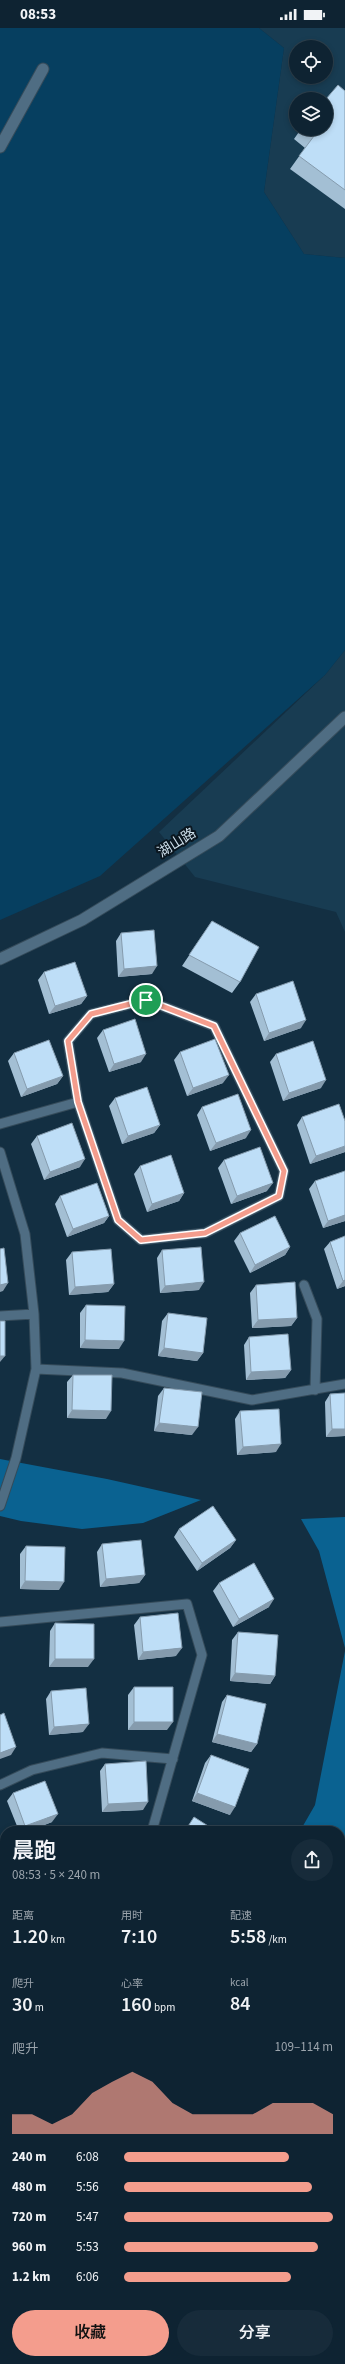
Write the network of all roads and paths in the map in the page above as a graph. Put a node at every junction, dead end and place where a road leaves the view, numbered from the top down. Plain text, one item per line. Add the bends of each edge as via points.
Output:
1 (43, 69) dead end
2 (0, 147) edge
3 (345, 717) edge
4 (0, 959) edge
5 (78, 1102) junction
6 (0, 1124) edge
7 (0, 1152) edge
8 (304, 1285) dead end
9 (34, 1314) junction
10 (0, 1316) edge
11 (36, 1369) junction
12 (345, 1384) edge
13 (315, 1390) junction
14 (0, 1506) edge
15 (0, 1620) edge
16 (173, 1759) junction
17 (0, 1785) edge
18 (153, 1826) edge

1 - 2 street
3 - 4 street, 湖山路 via 219,836 82,920
5 - 5 lane via 68,1041 91,1014 146,1000 214,1026 284,1171 279,1196 205,1233 141,1240 118,1220
5 - 6 lane
7 - 9 lane via 25,1234
8 - 13 lane via 317,1319
9 - 10 lane
9 - 11 lane
11 - 13 lane via 122,1373 252,1400
11 - 14 lane via 16,1458
12 - 13 lane
15 - 16 lane via 187,1604 202,1655
16 - 17 lane via 102,1753 32,1770
16 - 18 lane

